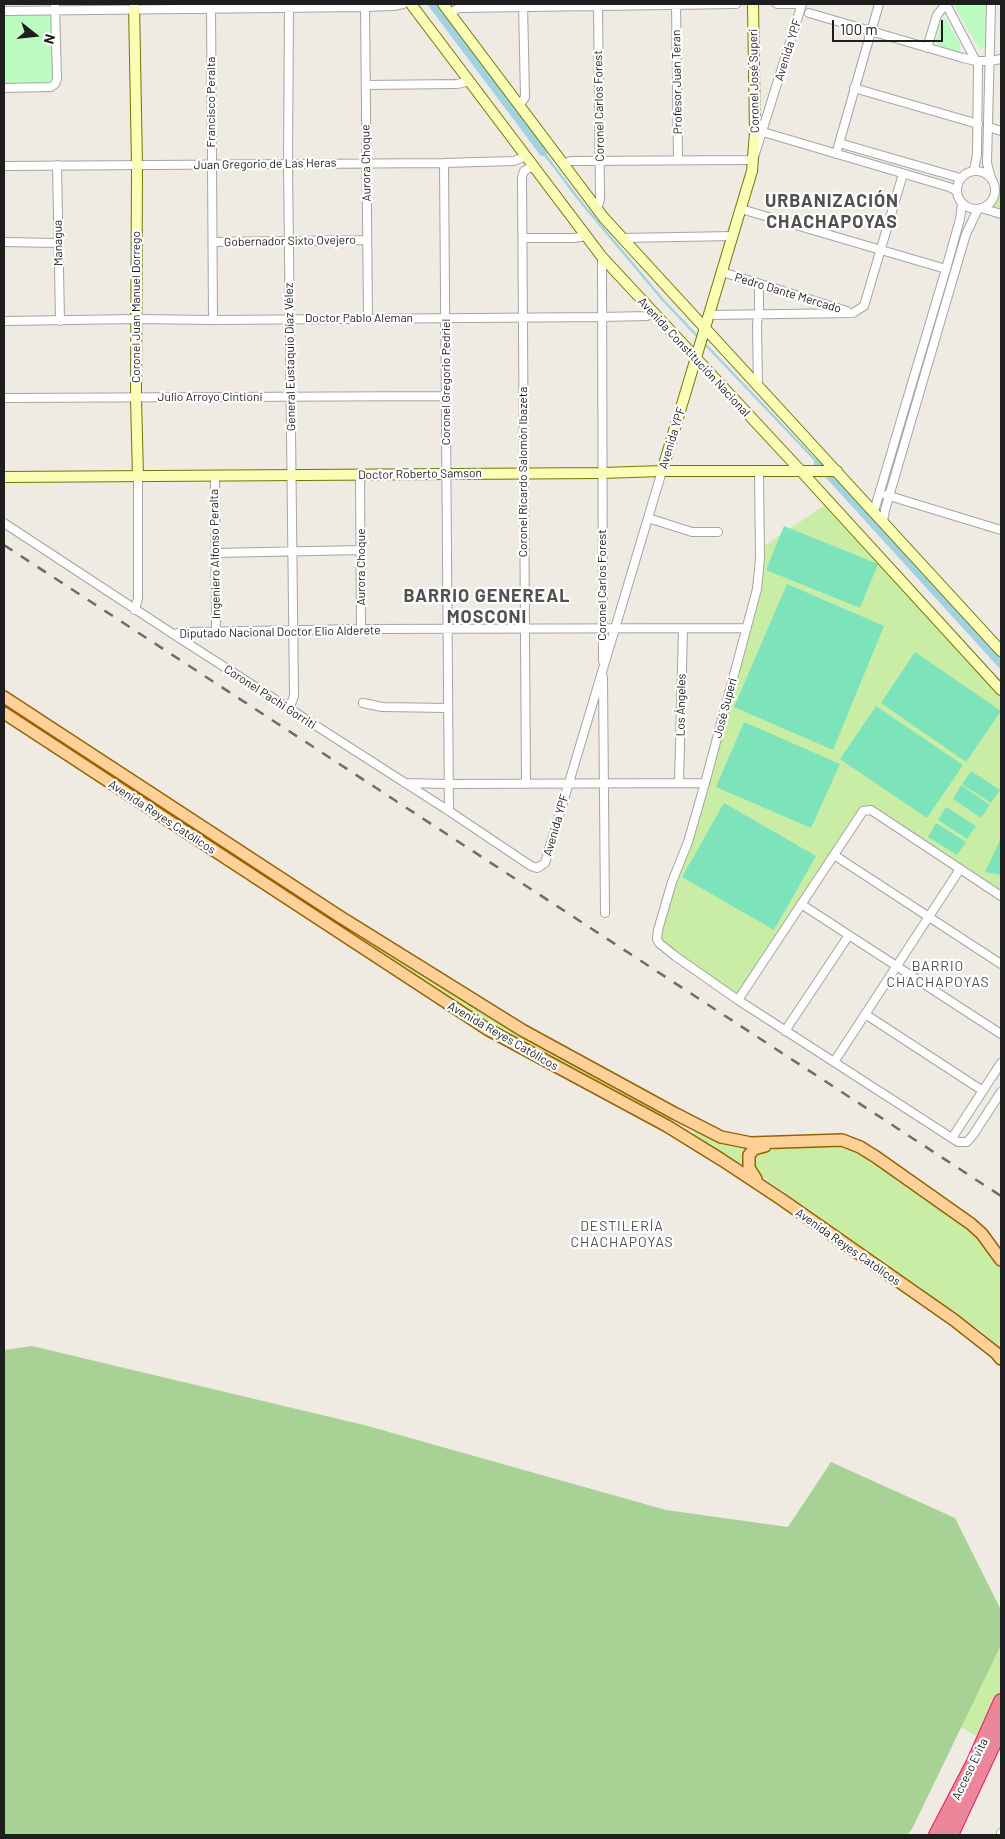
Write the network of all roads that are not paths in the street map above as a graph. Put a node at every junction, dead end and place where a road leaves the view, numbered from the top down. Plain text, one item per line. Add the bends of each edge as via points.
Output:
1 (403, 4) edge
2 (411, 4) edge
3 (443, 4) edge
4 (736, 4) edge
5 (753, 4) edge
6 (777, 4) edge
7 (879, 4) edge
8 (946, 4) edge
9 (991, 4) edge
10 (523, 5) edge
11 (598, 5) edge
12 (676, 5) edge
13 (802, 5) edge
14 (211, 6) edge
15 (289, 6) edge
16 (55, 7) edge
17 (134, 7) edge
18 (365, 7) junction
19 (4, 11) edge
20 (450, 13) junction
21 (808, 13) dead end
22 (871, 32) junction
23 (927, 48) junction
24 (1001, 59) edge
25 (976, 61) junction
26 (990, 61) junction
27 (470, 81) junction
28 (366, 85) junction
29 (4, 88) edge
30 (854, 88) junction
31 (520, 105) junction
32 (978, 124) junction
33 (989, 128) junction
34 (1001, 131) edge
35 (763, 132) junction
36 (839, 143) junction
37 (836, 154) junction
38 (526, 156) junction
39 (754, 158) junction
40 (600, 160) junction
41 (678, 160) junction
42 (564, 162) junction
43 (366, 163) junction
44 (444, 163) junction
45 (288, 164) junction
46 (57, 165) junction
47 (137, 165) junction
48 (211, 165) junction
49 (4, 166) edge
50 (533, 166) junction
51 (974, 170) junction
52 (903, 174) junction
53 (960, 178) junction
54 (993, 181) junction
55 (957, 191) junction
56 (1001, 192) edge
57 (962, 204) junction
58 (597, 209) junction
59 (741, 209) junction
60 (980, 209) junction
61 (1001, 214) edge
62 (586, 236) junction
63 (733, 236) junction
64 (523, 238) junction
65 (622, 238) junction
66 (367, 240) junction
67 (4, 242) edge
68 (57, 242) junction
69 (213, 242) junction
70 (288, 242) junction
71 (881, 249) junction
72 (602, 257) junction
73 (946, 269) junction
74 (722, 272) junction
75 (759, 284) junction
76 (653, 312) junction
77 (853, 313) junction
78 (710, 314) junction
79 (758, 315) junction
80 (523, 317) junction
81 (601, 317) junction
82 (368, 318) junction
83 (445, 318) junction
84 (136, 319) junction
85 (290, 319) junction
86 (60, 320) junction
87 (213, 320) junction
88 (4, 321) edge
89 (704, 332) junction
90 (696, 359) junction
91 (914, 376) junction
92 (923, 379) junction
93 (758, 387) junction
94 (446, 396) junction
95 (291, 397) junction
96 (4, 398) edge
97 (136, 398) junction
98 (800, 470) junction
99 (662, 471) junction
100 (759, 471) junction
101 (837, 471) junction
102 (446, 473) junction
103 (523, 473) junction
104 (602, 473) junction
105 (360, 474) junction
106 (291, 475) junction
107 (138, 476) junction
108 (215, 476) junction
109 (4, 477) edge
110 (879, 493) junction
111 (889, 496) junction
112 (874, 511) junction
113 (648, 518) junction
114 (883, 522) junction
115 (4, 523) edge
116 (1001, 530) edge
117 (718, 532) dead end
118 (361, 550) junction
119 (292, 553) junction
120 (215, 554) junction
121 (135, 610) junction
122 (525, 628) junction
123 (747, 628) junction
124 (361, 629) junction
125 (448, 629) junction
126 (602, 629) junction
127 (615, 629) junction
128 (683, 629) junction
129 (216, 631) junction
130 (293, 631) junction
131 (173, 634) junction
132 (1001, 651) edge
133 (603, 669) junction
134 (1001, 690) edge
135 (4, 697) edge
136 (363, 704) dead end
137 (448, 708) junction
138 (289, 709) junction
139 (4, 712) edge
140 (680, 782) junction
141 (404, 783) junction
142 (568, 783) junction
143 (705, 783) junction
144 (448, 784) junction
145 (526, 784) junction
146 (603, 784) junction
147 (449, 811) junction
148 (834, 855) junction
149 (538, 868) joint
150 (960, 869) junction
151 (1001, 896) edge
152 (801, 904) junction
153 (605, 913) dead end
154 (929, 917) junction
155 (849, 935) junction
156 (1001, 964) edge
157 (897, 966) junction
158 (738, 1000) junction
159 (865, 1014) junction
160 (786, 1031) junction
161 (1001, 1034) edge
162 (834, 1062) junction
163 (1001, 1063) edge
164 (983, 1091) junction
165 (1001, 1092) edge
166 (952, 1138) junction
167 (809, 1141) junction
168 (781, 1199) junction
169 (1001, 1260) edge
170 (954, 1320) junction
171 (1001, 1352) edge
172 (1001, 1359) edge
173 (1001, 1701) edge
174 (1001, 1730) edge
175 (936, 1835) edge
176 (951, 1835) edge

1 - 18 street
2 - 27 street, Avenida Constitución Nacional
3 - 20 street
4 - 12 street
5 - 39 street, Coronel José Superí
6 - 13 street
7 - 22 street
8 - 23 street via 937,15
8 - 25 street
9 - 26 street
10 - 11 street
10 - 20 street via 459,8
10 - 31 street via 525,96
11 - 12 street
11 - 40 street, Coronel Carlos Forest
12 - 41 street, Profesor Juan Teran
13 - 35 street, Avenida YPF
14 - 15 street
14 - 17 street
14 - 48 street, Francisco Peralta
15 - 18 street
15 - 45 street, General Eustaquio Díaz Vélez
16 - 17 street
16 - 19 street
16 - 29 street via 55,84 50,87
17 - 47 street, Coronel Juan Manuel Dorrego
18 - 28 street, Aurora Choque
20 - 31 street
21 - 22 street
22 - 23 street
22 - 30 street
23 - 25 street
24 - 26 street
25 - 26 street
25 - 32 street
26 - 33 street
27 - 28 street
27 - 38 street, Avenida Constitución Nacional
28 - 43 street, Aurora Choque
30 - 32 street
30 - 36 street
31 - 42 street
32 - 51 street
33 - 34 street
33 - 54 street via 987,163
35 - 37 street
35 - 39 street, Avenida YPF
36 - 37 street
36 - 53 street
37 - 52 street
38 - 44 street, Juan Gregorio de Las Heras via 514,161
38 - 50 street, Avenida Constitución Nacional
39 - 41 street
39 - 59 street, Avenida YPF
40 - 41 street
40 - 42 street
40 - 58 street, Coronel Carlos Forest
42 - 58 street
43 - 44 street, Juan Gregorio de Las Heras
43 - 45 street, Juan Gregorio de Las Heras
43 - 66 street, Aurora Choque
44 - 83 street, Coronel Gregorio Pedriel
45 - 48 street, Juan Gregorio de Las Heras
45 - 70 street, General Eustaquio Díaz Vélez
46 - 47 street, Juan Gregorio de Las Heras
46 - 49 street, Juan Gregorio de Las Heras
46 - 68 street, Managua
47 - 48 street, Juan Gregorio de Las Heras
47 - 84 street, Coronel Juan Manuel Dorrego
48 - 69 street, Francisco Peralta
50 - 62 street, Avenida Constitución Nacional
50 - 64 street, Coronel Ricardo Salomón Ibazeta via 522,174
51 - 53 street
51 - 54 street via 987,174
52 - 55 street
52 - 71 street
53 - 55 street
54 - 56 street
54 - 60 street via 994,196
55 - 57 street
57 - 60 street
57 - 73 street
58 - 65 street
59 - 63 street, Avenida YPF
59 - 71 street
60 - 61 street
60 - 92 street via 966,234
62 - 64 street
62 - 72 street, Avenida Constitución Nacional
63 - 65 street
63 - 74 street, Avenida YPF
64 - 80 street, Coronel Ricardo Salomón Ibazeta
65 - 89 street
66 - 70 street, Gobernador Sixto Ovejero
66 - 82 street, Aurora Choque
67 - 68 street
68 - 86 street, Managua
69 - 70 street, Gobernador Sixto Ovejero
69 - 87 street, Francisco Peralta
70 - 85 street, General Eustaquio Díaz Vélez
71 - 73 street
71 - 77 street via 864,306
72 - 76 street, Avenida Constitución Nacional
72 - 81 street, Coronel Carlos Forest
73 - 91 street
74 - 75 street, Pedro Dante Mercado
74 - 78 street, Avenida YPF
75 - 77 street, Pedro Dante Mercado
75 - 79 street
76 - 81 street, Doctor Pablo Aleman via 647,316
76 - 90 street, Avenida Constitución Nacional
77 - 79 street
78 - 79 street
78 - 89 street, Avenida YPF
79 - 93 street
80 - 81 street, Doctor Pablo Aleman
80 - 83 street, Doctor Pablo Aleman
80 - 103 street, Coronel Ricardo Salomón Ibazeta
81 - 104 street, Coronel Carlos Forest
82 - 83 street, Doctor Pablo Aleman
82 - 85 street, Doctor Pablo Aleman
83 - 94 street, Coronel Gregorio Pedriel
84 - 86 street, Doctor Pablo Aleman
84 - 87 street, Doctor Pablo Aleman
84 - 97 street, Coronel Juan Manuel Dorrego
85 - 87 street, Doctor Pablo Aleman
85 - 95 street, General Eustaquio Díaz Vélez
86 - 88 street, Doctor Pablo Aleman
89 - 90 street, Avenida YPF
89 - 93 street
90 - 98 street, Avenida Constitución Nacional
90 - 99 street, Avenida YPF
91 - 92 street
91 - 110 street
92 - 111 street
93 - 101 street
94 - 95 street, Julio Arroyo Cintioni
94 - 102 street, Coronel Gregorio Pedriel
95 - 97 street, Julio Arroyo Cintioni
95 - 106 street, General Eustaquio Díaz Vélez
96 - 97 street, Julio Arroyo Cintioni
97 - 107 street, Coronel Juan Manuel Dorrego
98 - 100 street, Doctor Roberto Samson
98 - 101 street, Doctor Roberto Samson
98 - 134 street, Avenida Constitución Nacional
99 - 100 street, Doctor Roberto Samson
99 - 104 street, Doctor Roberto Samson
99 - 113 street, Avenida YPF
100 - 123 street, José Superí via 759,576
101 - 112 street
102 - 103 street, Doctor Roberto Samson
102 - 105 street, Doctor Roberto Samson
102 - 125 street, Coronel Gregorio Pedriel
103 - 104 street, Doctor Roberto Samson
103 - 122 street, Coronel Ricardo Salomón Ibazeta
104 - 126 street, Coronel Carlos Forest
105 - 106 street, Doctor Roberto Samson
105 - 118 street, Aurora Choque
106 - 108 street, Doctor Roberto Samson
106 - 119 street, General Eustaquio Díaz Vélez
107 - 108 street, Doctor Roberto Samson
107 - 109 street, Doctor Roberto Samson
107 - 121 street, Coronel Juan Manuel Dorrego via 138,598
108 - 120 street, Ingeniero Alfonso Peralta
110 - 111 street
110 - 112 street
111 - 114 street
111 - 116 street
112 - 114 street
113 - 117 street via 692,532
113 - 127 street, Avenida YPF
114 - 132 street
115 - 121 street, Coronel Pachi Gorriti
118 - 119 street
118 - 124 street, Aurora Choque
119 - 120 street
119 - 130 street, General Eustaquio Díaz Vélez
120 - 129 street, Ingeniero Alfonso Peralta
121 - 131 street, Coronel Pachi Gorriti
122 - 125 street, Diputado Nacional Doctor Elio Alderete
122 - 126 street, Diputado Nacional Doctor Elio Alderete
122 - 145 street, Coronel Ricardo Salomón Ibazeta
123 - 128 street, Diputado Nacional Doctor Elio Alderete
123 - 143 street, José Superí
124 - 125 street, Diputado Nacional Doctor Elio Alderete
124 - 130 street, Diputado Nacional Doctor Elio Alderete
125 - 137 street, Coronel Gregorio Pedriel
126 - 127 street, Diputado Nacional Doctor Elio Alderete
126 - 133 street, Coronel Carlos Forest
127 - 128 street, Diputado Nacional Doctor Elio Alderete
127 - 133 street, Avenida YPF
128 - 140 street, Los Ángeles
129 - 130 street, Diputado Nacional Doctor Elio Alderete
129 - 131 street, Diputado Nacional Doctor Elio Alderete
130 - 138 street, General Eustaquio Díaz Vélez via 294,696
131 - 138 street, Coronel Pachi Gorriti
133 - 142 street, Avenida YPF
133 - 146 street, Coronel Carlos Forest
135 - 167 main road, Avenida Reyes Católicos via 473,1000 665,1109 721,1138 751,1143
136 - 137 street
137 - 144 street, Coronel Gregorio Pedriel
138 - 141 street, Coronel Pachi Gorriti
139 - 168 main road, Avenida Reyes Católicos via 486,1029 668,1126
140 - 143 street
140 - 146 street
141 - 144 street
141 - 147 street, Coronel Pachi Gorriti
142 - 145 street
142 - 146 street
142 - 149 street, Avenida YPF via 545,863
143 - 158 street, José Superí via 657,939 675,956
144 - 145 street
144 - 147 street, Coronel Gregorio Pedriel
146 - 153 street, Coronel Carlos Forest
147 - 149 street, Coronel Pachi Gorriti
148 - 150 street via 860,812 868,810
148 - 152 street
148 - 154 street
150 - 151 street
150 - 154 street
152 - 155 street
152 - 158 street
154 - 156 street
154 - 157 street
155 - 157 street
155 - 160 street
157 - 159 street
157 - 161 street
158 - 160 street
159 - 162 street
159 - 164 street
160 - 162 street
162 - 166 street
163 - 164 street
164 - 166 street
165 - 166 street via 967,1142
167 - 168 main road via 757,1147 749,1155 748,1168 753,1176
167 - 169 main road, Avenida Reyes Católicos via 842,1140 860,1147 970,1224 982,1234
168 - 170 main road, Avenida Reyes Católicos
170 - 171 main road
170 - 172 main road, Avenida Reyes Católicos
173 - 175 highway, Acceso Evita
174 - 176 highway, Acceso Evita

